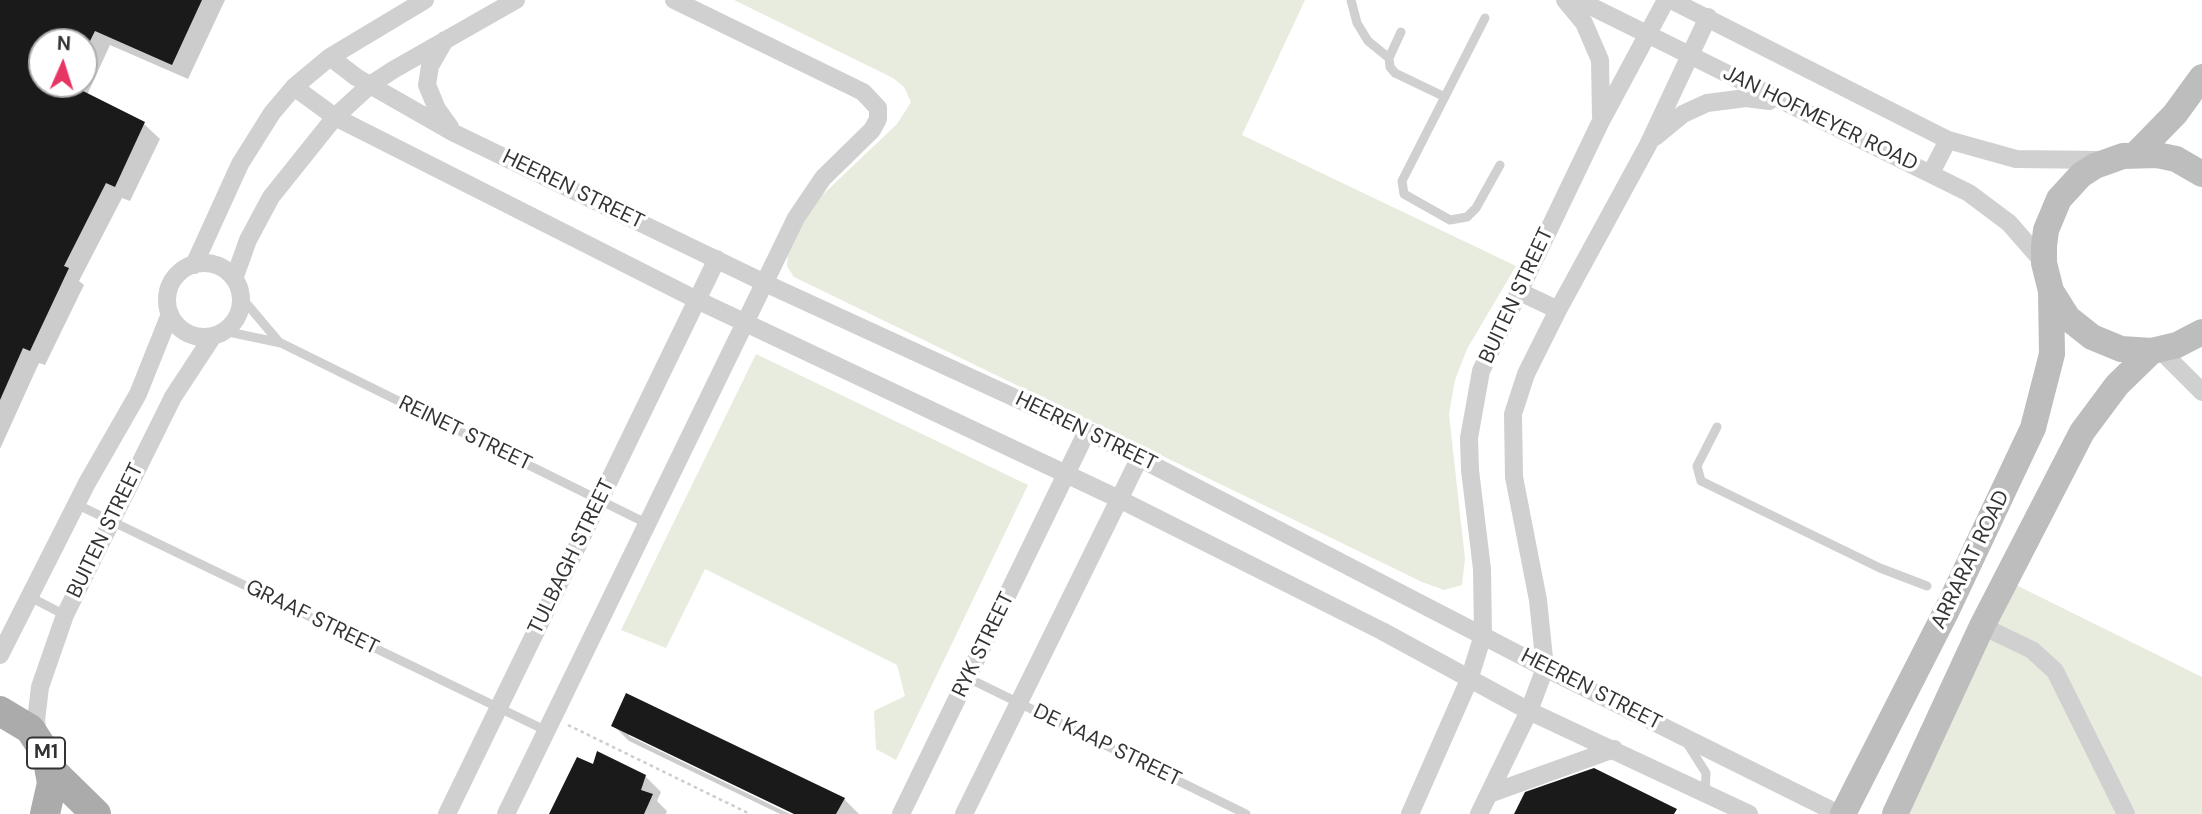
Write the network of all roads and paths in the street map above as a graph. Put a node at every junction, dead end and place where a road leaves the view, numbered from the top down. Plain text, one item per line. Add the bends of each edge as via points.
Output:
1 (425, 0) edge
2 (516, 0) edge
3 (674, 0) edge
4 (1351, 0) edge
5 (1565, 0) edge
6 (1578, 0) edge
7 (1666, 0) edge
8 (1671, 0) edge
9 (1708, 17) junction
10 (1485, 18) dead end
11 (1401, 32) dead end
12 (1650, 35) junction
13 (445, 40) junction
14 (1689, 54) junction
15 (330, 57) junction
16 (1389, 58) junction
17 (2202, 77) edge
18 (370, 85) junction
19 (294, 87) junction
20 (1445, 97) junction
21 (1790, 105) junction
22 (335, 117) junction
23 (1600, 123) junction
24 (454, 133) junction
25 (1948, 140) junction
26 (1648, 145) junction
27 (2136, 154) junction
28 (2110, 159) junction
29 (1500, 164) dead end
30 (1931, 173) junction
31 (2202, 174) edge
32 (717, 259) junction
33 (2044, 263) junction
34 (194, 265) junction
35 (234, 279) junction
36 (767, 284) junction
37 (1518, 291) junction
38 (2051, 291) junction
39 (241, 297) junction
40 (697, 300) junction
41 (1558, 310) junction
42 (170, 314) junction
43 (747, 324) junction
44 (218, 333) junction
45 (2199, 337) edge
46 (281, 344) junction
47 (2156, 350) junction
48 (2202, 392) edge
49 (1717, 427) dead end
50 (1087, 431) junction
51 (1140, 457) junction
52 (1067, 475) junction
53 (1119, 499) junction
54 (600, 501) junction
55 (76, 505) junction
56 (109, 520) junction
57 (649, 525) junction
58 (1927, 586) dead end
59 (30, 597) junction
60 (1947, 609) junction
61 (65, 615) junction
62 (1982, 626) junction
63 (1483, 635) junction
64 (0, 655) edge
65 (1545, 668) junction
66 (968, 678) junction
67 (1469, 680) junction
68 (1017, 703) junction
69 (498, 708) junction
70 (1529, 710) junction
71 (0, 711) edge
72 (550, 725) junction
73 (1679, 734) junction
74 (40, 740) junction
75 (1614, 749) junction
76 (51, 769) junction
77 (1705, 793) junction
78 (1489, 794) junction
79 (735, 806) junction
80 (45, 814) edge
81 (96, 814) edge
82 (447, 814) edge
83 (506, 814) edge
84 (731, 814) edge
85 (750, 814) edge
86 (901, 814) edge
87 (964, 814) edge
88 (1246, 814) edge
89 (1410, 814) edge
90 (1479, 814) edge
91 (1749, 814) edge
92 (1841, 814) edge
93 (1895, 814) edge
94 (2126, 814) edge

1 - 15 street
2 - 13 street
3 - 36 street via 863,92 878,108 872,130 809,197
4 - 16 lane via 1368,41
5 - 23 street via 1584,23 1600,60
6 - 12 street, JAN HOFMEYER ROAD
7 - 12 street, BUITEN STREET
8 - 9 street, JAN HOFMEYER ROAD
9 - 14 street, BUITEN STREET
9 - 25 street, JAN HOFMEYER ROAD
10 - 20 lane
11 - 16 lane
12 - 14 street, JAN HOFMEYER ROAD
12 - 23 street, BUITEN STREET
13 - 18 street
13 - 24 street via 430,66 428,85 437,109
14 - 21 street, JAN HOFMEYER ROAD
14 - 26 street, BUITEN STREET
15 - 18 street, HEEREN STREET
15 - 19 street
16 - 20 lane via 1395,73
17 - 27 street via 2175,114
18 - 22 street
18 - 24 street, HEEREN STREET
19 - 22 street, HEEREN STREET
19 - 34 street via 240,164
20 - 29 lane via 1402,181 1404,194 1450,220 1467,217
21 - 26 street via 1746,98 1707,103 1683,114
21 - 30 street, JAN HOFMEYER ROAD
22 - 35 street via 271,197
22 - 40 street, HEEREN STREET
23 - 37 street, BUITEN STREET
24 - 32 street, HEEREN STREET
25 - 28 street, JAN HOFMEYER ROAD via 2015,159
25 - 30 street
26 - 41 street, BUITEN STREET
27 - 28 street
27 - 31 street via 2176,159
28 - 33 street via 2081,175 2059,199 2046,230
30 - 33 street, JAN HOFMEYER ROAD via 1989,206
32 - 36 street, HEEREN STREET
32 - 40 street, TULBAGH STREET
33 - 38 street
34 - 35 street via 216,265
34 - 42 street via 172,282 167,296
35 - 39 street
36 - 43 street
36 - 50 street, HEEREN STREET
37 - 41 street
37 - 63 street, BUITEN STREET via 1481,371 1469,438 1482,569
38 - 47 street via 2068,318 2092,338 2121,349
38 - 60 street, ARRARAT ROAD via 2052,354 2033,428
39 - 44 street via 237,317
39 - 46 lane, REINET STREET
40 - 43 street, HEEREN STREET
40 - 54 street, TULBAGH STREET
41 - 65 street, BUITEN STREET via 1526,374 1513,414 1511,440
42 - 44 street via 187,332
42 - 55 street, BUITEN STREET via 138,394
43 - 52 street, HEEREN STREET
43 - 57 street
44 - 46 lane, REINET STREET
44 - 56 street, BUITEN STREET via 173,397
45 - 47 street
46 - 54 lane, REINET STREET
47 - 48 street
47 - 62 street, ARRARAT ROAD via 2117,385 2082,432
49 - 58 lane via 1697,466 1701,481
50 - 51 street, HEEREN STREET
50 - 52 street, RYK STREET
51 - 53 street
51 - 63 street, HEEREN STREET
52 - 53 street, HEEREN STREET
52 - 66 street, RYK STREET
53 - 67 street, HEEREN STREET via 1382,631
53 - 68 street
54 - 57 lane, REINET STREET
54 - 69 street, TULBAGH STREET
55 - 56 lane, GRAAF STREET
55 - 59 street, BUITEN STREET
56 - 61 street, BUITEN STREET
56 - 69 lane, GRAAF STREET
57 - 72 street
59 - 61 lane
59 - 64 street, BUITEN STREET
60 - 62 street
60 - 92 street, ARRARAT ROAD
61 - 74 street, BUITEN STREET via 40,687 36,721
62 - 93 street, ARRARAT ROAD
62 - 94 street via 2032,650 2055,671
63 - 65 street, HEEREN STREET
63 - 67 street, BUITEN STREET
65 - 70 street, BUITEN STREET
65 - 73 street, HEEREN STREET
66 - 68 lane, DE KAAP STREET
66 - 86 street, RYK STREET
67 - 70 street, HEEREN STREET
67 - 89 street, BUITEN STREET
68 - 87 street
68 - 88 lane, DE KAAP STREET
69 - 72 lane, GRAAF STREET
69 - 82 street, TULBAGH STREET
70 - 75 street, HEEREN STREET
70 - 78 street, BUITEN STREET
71 - 74 main road, M1 via 18,719
72 - 79 path
72 - 83 street
73 - 77 lane via 1703,765
73 - 92 street, HEEREN STREET
74 - 76 main road, M1
75 - 77 street, HEEREN STREET
75 - 78 street
76 - 80 main road, M1 via 51,797
76 - 81 main road, M1
77 - 91 street, HEEREN STREET
78 - 90 street, BUITEN STREET
79 - 84 path
79 - 85 path

